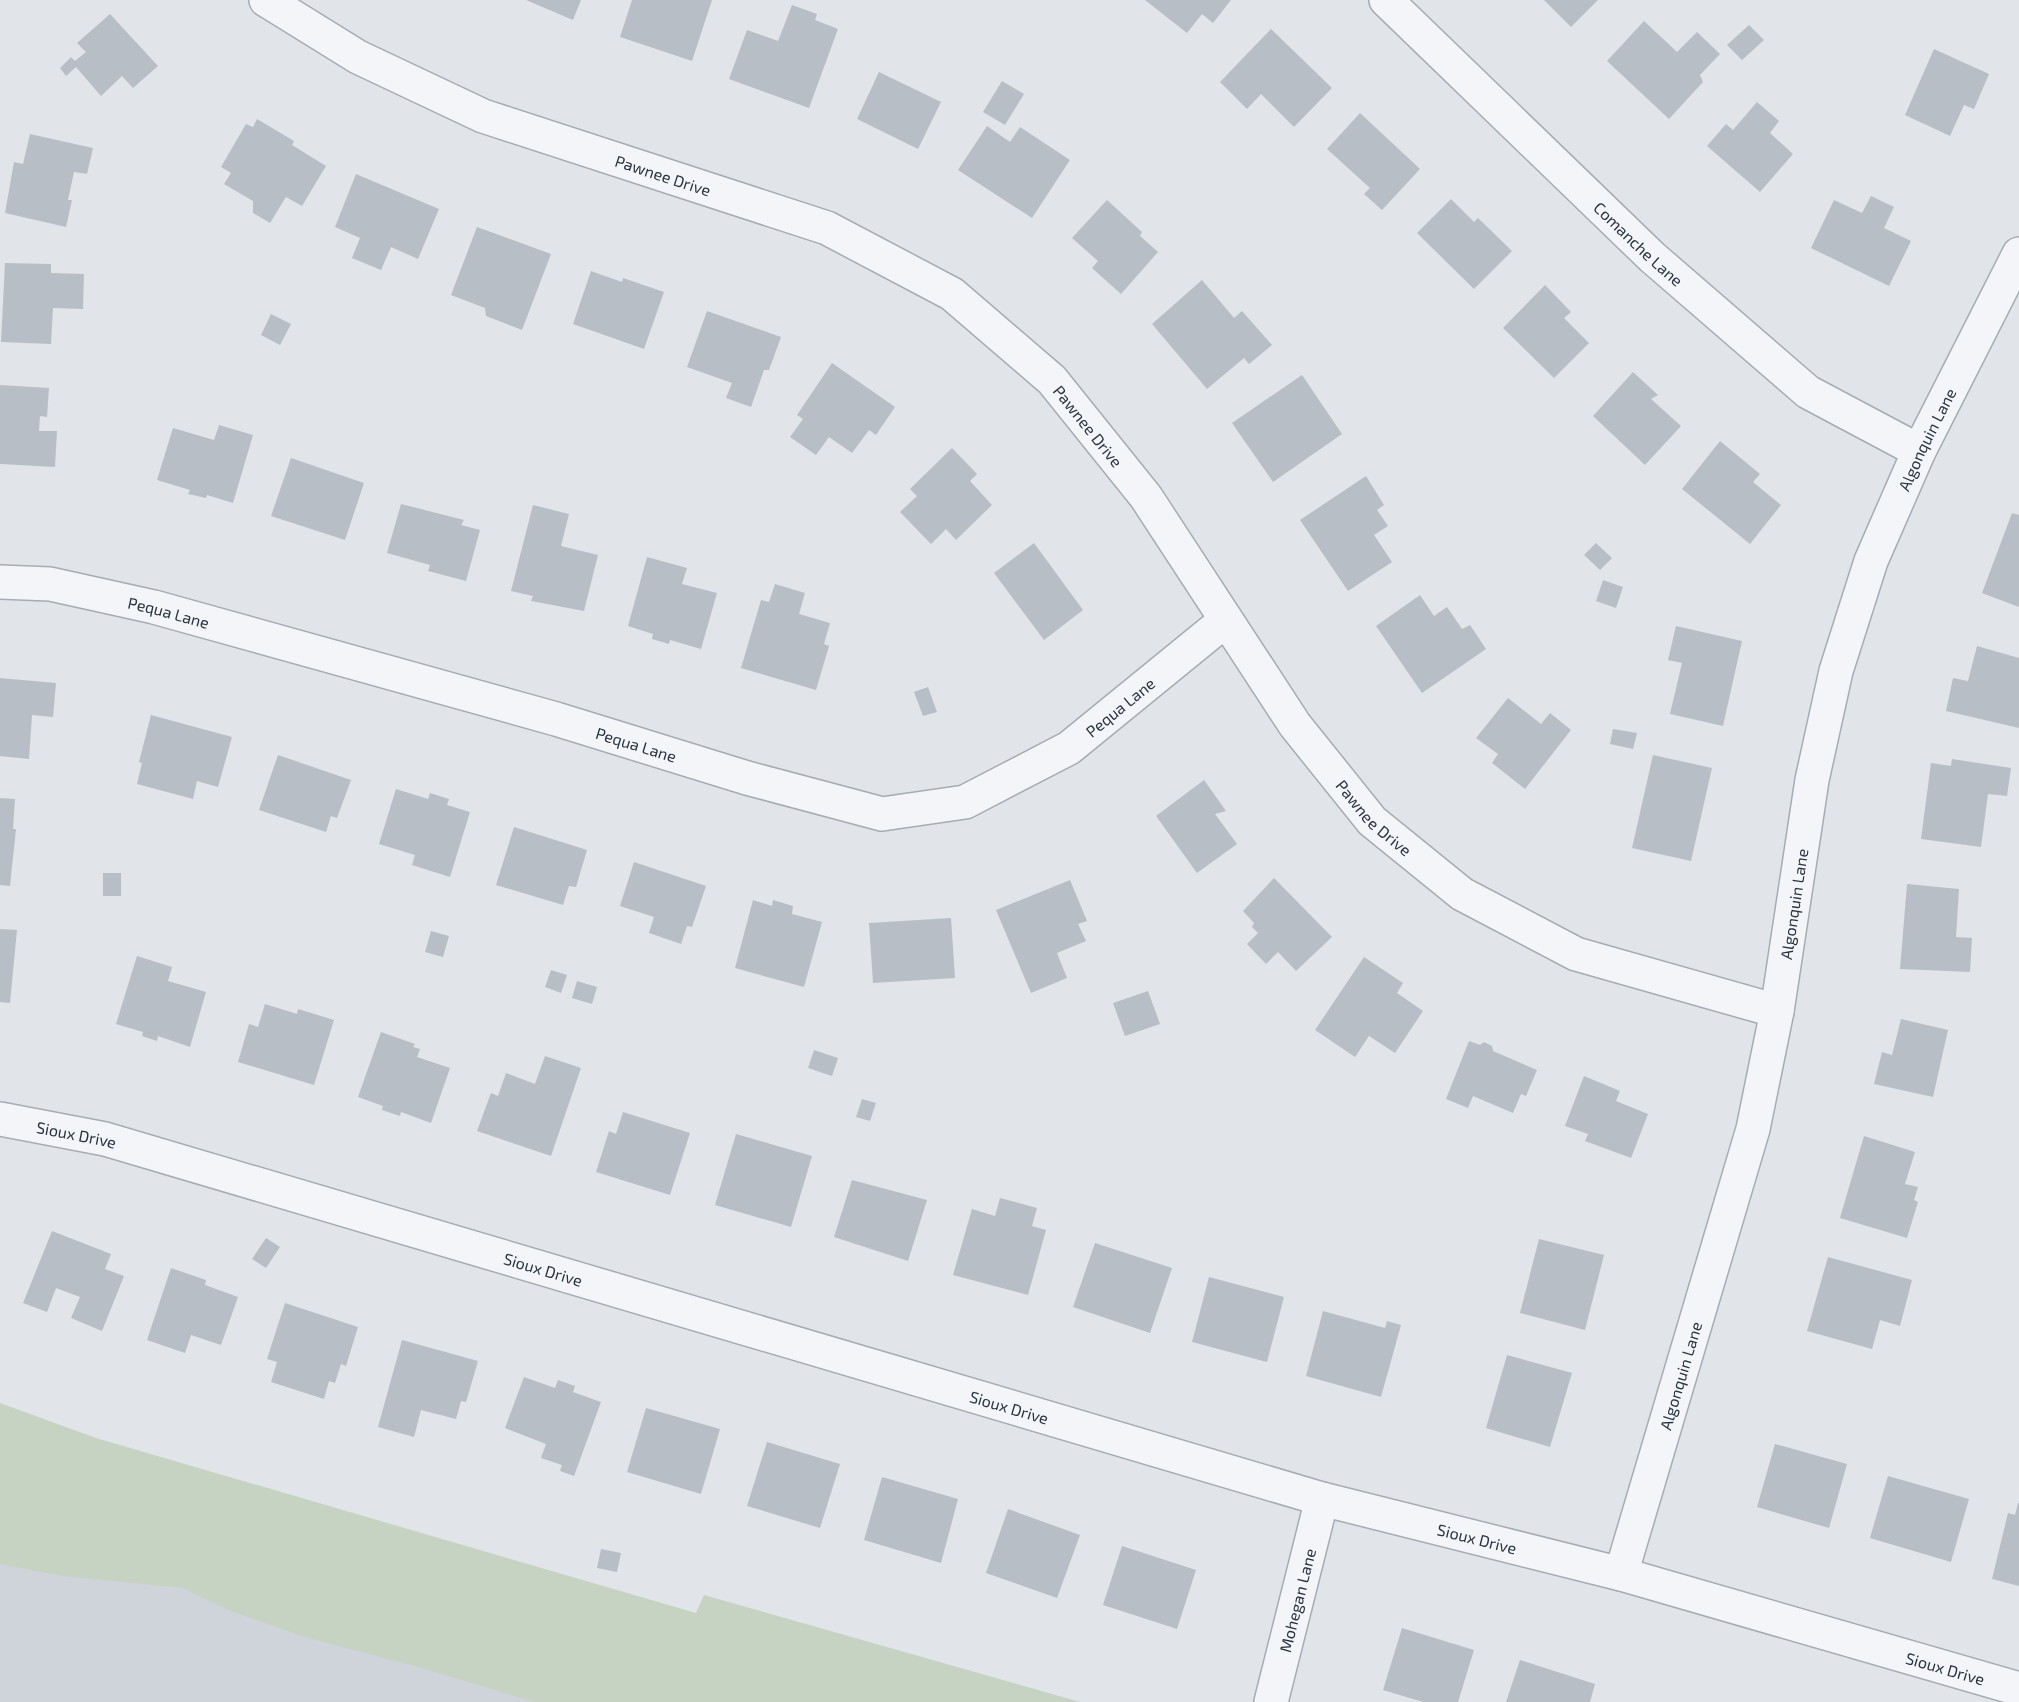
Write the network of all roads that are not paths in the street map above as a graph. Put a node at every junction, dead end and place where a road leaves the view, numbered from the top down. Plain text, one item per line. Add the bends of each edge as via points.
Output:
1 (266, 0) edge
2 (1386, 0) edge
3 (2019, 255) edge
4 (1919, 451) junction
5 (0, 582) edge
6 (1226, 620) junction
7 (1778, 1011) junction
8 (0, 1119) edge
9 (1322, 1499) junction
10 (1621, 1574) junction
11 (2019, 1689) edge
12 (1271, 1702) edge

1 - 6 street, Pawnee Drive via 358,57 483,116 827,228 952,294 1052,380 1146,497
2 - 4 street, Comanche Lane via 1652,257 1808,392
3 - 4 street, Algonquin Lane
4 - 7 street, Algonquin Lane via 1871,561 1836,671 1812,780
5 - 6 street, Pequa Lane via 50,584 154,607 556,718 747,778 882,814 965,802 1069,748
6 - 7 street, Pawnee Drive via 1295,725 1372,821 1462,894 1576,954
7 - 10 street, Algonquin Lane via 1753,1129
8 - 9 street, Sioux Drive via 105,1139
9 - 10 street, Sioux Drive
9 - 12 street, Mohegan Lane
10 - 11 street, Sioux Drive

